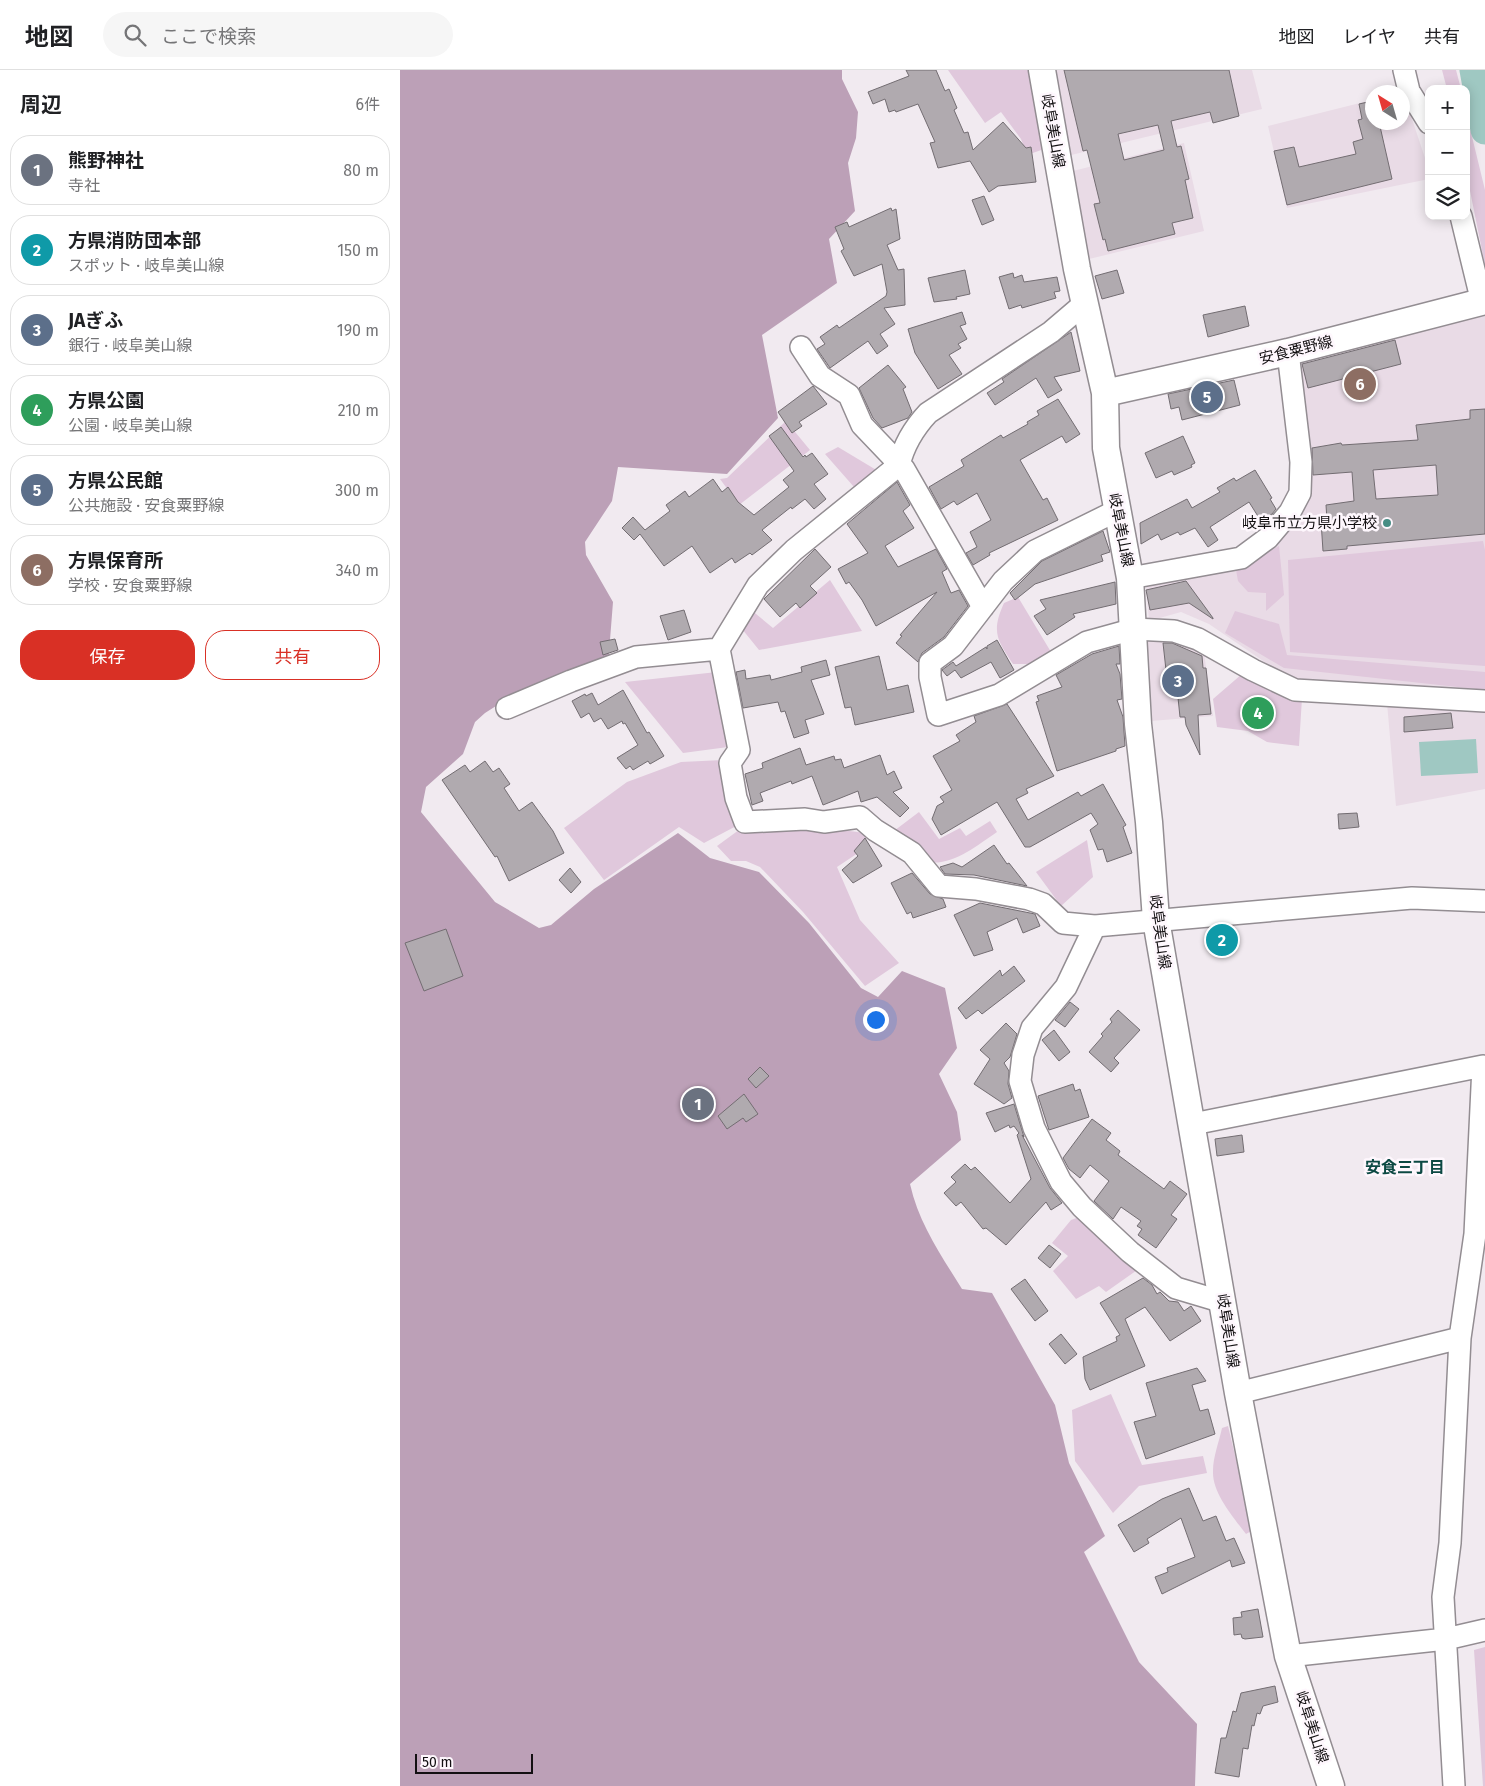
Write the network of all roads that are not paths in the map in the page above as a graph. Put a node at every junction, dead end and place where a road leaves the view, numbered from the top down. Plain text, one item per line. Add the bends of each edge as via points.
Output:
1 (1042, 70) edge
2 (1404, 70) edge
3 (1425, 117) edge
4 (1462, 220) edge
5 (1481, 297) edge
6 (1085, 303) junction
7 (801, 347) dead end
8 (1288, 352) junction
9 (1105, 393) junction
10 (899, 465) junction
11 (1118, 510) junction
12 (1130, 578) junction
13 (983, 607) junction
14 (1134, 629) junction
15 (719, 650) junction
16 (1485, 702) edge
17 (507, 708) dead end
18 (1485, 901) edge
19 (1156, 920) junction
20 (1095, 926) junction
21 (1193, 1124) junction
22 (1223, 1302) junction
23 (1460, 1338) junction
24 (1238, 1393) junction
25 (1485, 1630) edge
26 (1446, 1639) junction
27 (1288, 1656) junction
28 (1331, 1786) edge
29 (1454, 1786) edge

1 - 6 main road, 岐阜美山線
2 - 3 street via 1409,91
4 - 5 street
5 - 8 main road, 安食粟野線
6 - 9 main road, 岐阜美山線
6 - 10 street via 1051,332 928,413 916,425 902,451
7 - 10 street via 820,376 849,395 862,425
8 - 9 main road, 安食粟野線
8 - 12 street via 1301,462 1300,493 1290,512 1268,538 1241,558
9 - 11 main road, 岐阜美山線 via 1106,448
10 - 13 street
10 - 15 street via 794,550 758,585
11 - 12 main road, 岐阜美山線
11 - 13 street via 1035,550 1003,581
12 - 14 main road, 岐阜美山線
13 - 14 street via 953,646 930,663 938,715 999,695 1087,642
14 - 16 street via 1174,631 1198,639 1294,690
14 - 19 main road, 岐阜美山線 via 1138,724 1150,822
15 - 17 street via 636,657
15 - 20 street via 738,750 730,764 736,798 746,822 805,819 824,822 860,817 912,853 939,886 1029,899 1043,904 1063,923
18 - 19 street via 1412,898
19 - 20 street
19 - 21 main road, 岐阜美山線
20 - 22 street via 1066,987 1032,1028 1023,1056 1020,1081 1034,1128 1061,1182 1082,1207 1130,1252 1176,1288
21 - 22 main road, 岐阜美山線
21 - 23 street via 1482,1066 1475,1234
22 - 24 main road, 岐阜美山線
23 - 24 street
23 - 26 street via 1450,1543 1443,1596
24 - 27 main road, 岐阜美山線
25 - 26 street
26 - 27 street
26 - 29 street
27 - 28 main road, 岐阜美山線

